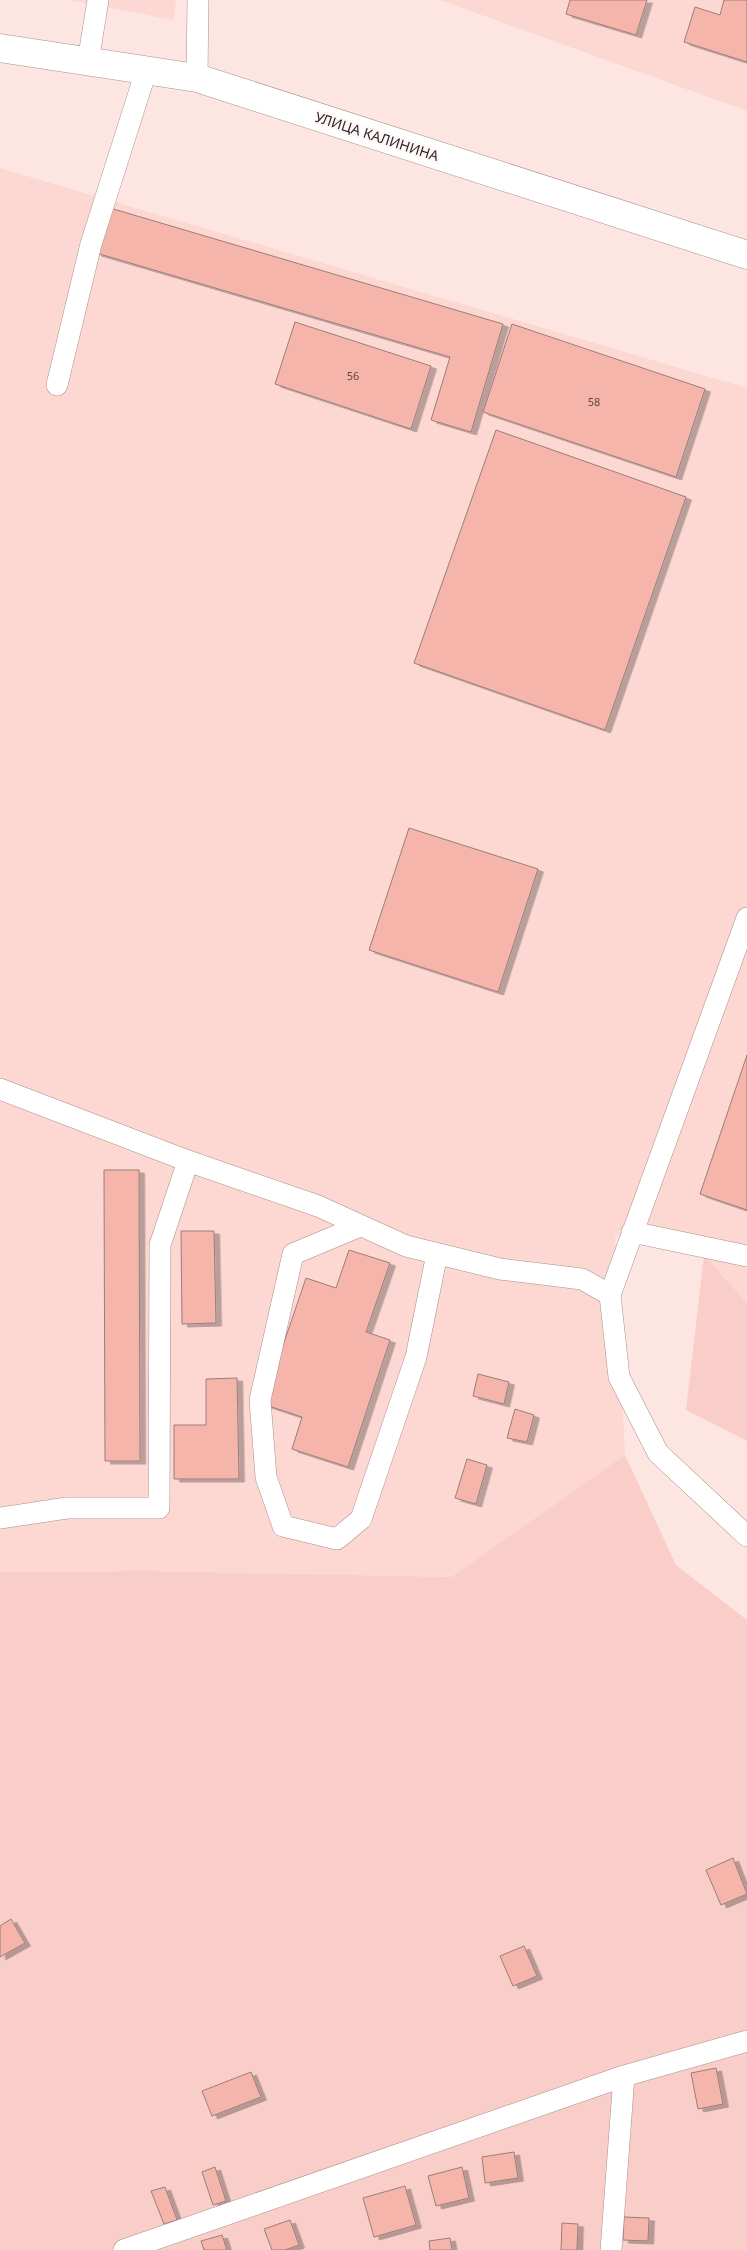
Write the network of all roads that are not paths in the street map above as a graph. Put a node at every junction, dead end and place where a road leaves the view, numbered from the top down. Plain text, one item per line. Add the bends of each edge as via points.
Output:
1 (98, 0) edge
2 (198, 0) edge
3 (0, 48) edge
4 (88, 62) junction
5 (146, 70) junction
6 (197, 78) junction
7 (747, 255) edge
8 (58, 385) dead end
9 (747, 918) edge
10 (0, 1089) edge
11 (188, 1161) junction
12 (360, 1226) junction
13 (632, 1232) junction
14 (437, 1254) junction
15 (747, 1256) edge
16 (610, 1294) junction
17 (0, 1518) edge
18 (747, 1536) edge
19 (747, 2040) edge
20 (624, 2076) junction
21 (124, 2250) edge
22 (611, 2250) edge

1 - 4 lane
2 - 6 lane
3 - 4 street, УЛИЦА КАЛИНИНА
4 - 5 street, УЛИЦА КАЛИНИНА
5 - 6 street, УЛИЦА КАЛИНИНА
5 - 8 lane via 91,244
6 - 7 street, УЛИЦА КАЛИНИНА
9 - 13 lane
10 - 11 lane
11 - 12 lane via 318,1206
11 - 17 lane via 160,1245 159,1508 66,1508
12 - 14 lane via 406,1246
12 - 14 lane via 293,1254 260,1400 266,1477 283,1526 337,1539 360,1519 416,1357
13 - 15 lane
13 - 16 lane
14 - 16 lane via 500,1269 582,1279
16 - 18 lane via 619,1377 658,1453
19 - 20 lane
20 - 21 lane
20 - 22 lane

